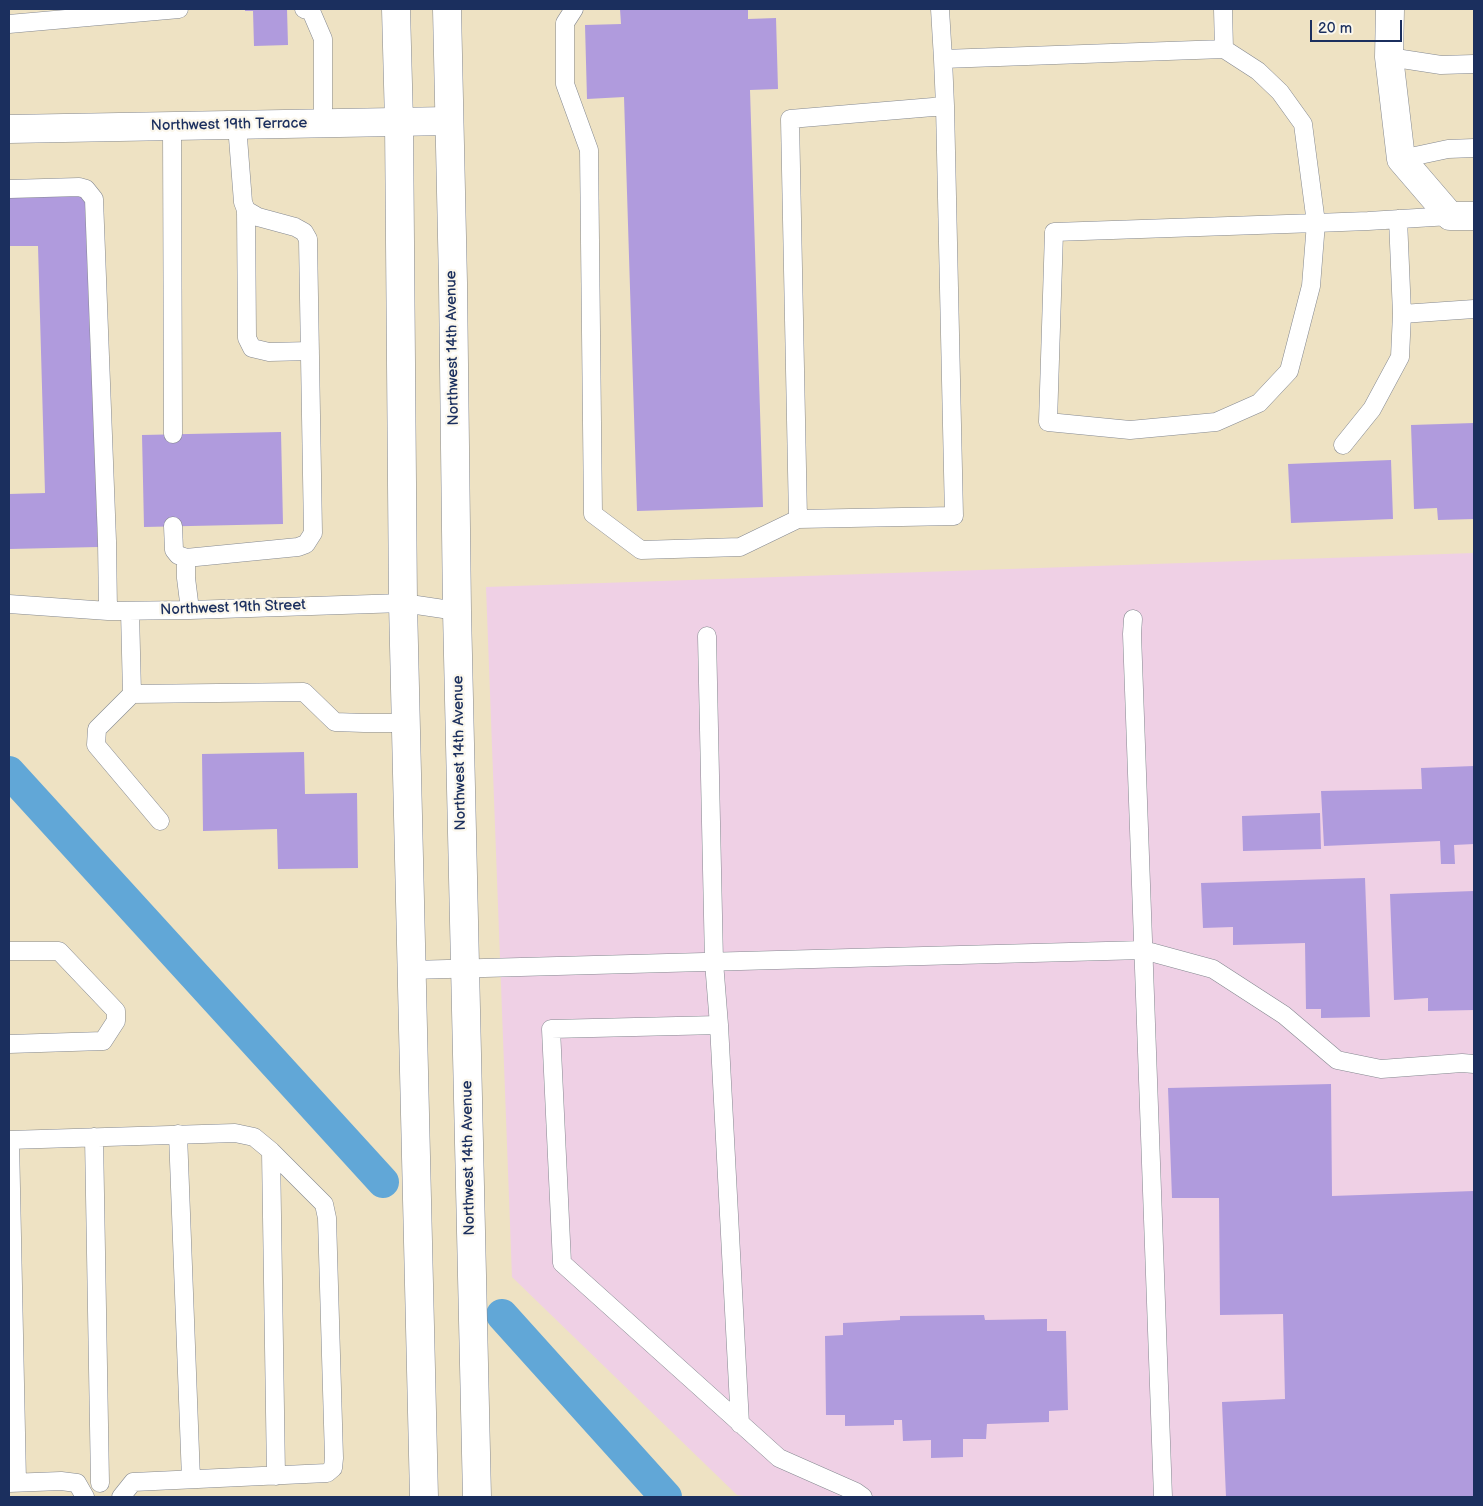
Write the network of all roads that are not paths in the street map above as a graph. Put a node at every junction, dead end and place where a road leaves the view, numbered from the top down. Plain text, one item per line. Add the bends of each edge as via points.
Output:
1 (179, 9) edge
2 (304, 9) edge
3 (396, 9) edge
4 (447, 9) edge
5 (574, 9) edge
6 (940, 9) edge
7 (1223, 9) edge
8 (1390, 9) edge
9 (9, 24) edge
10 (1224, 49) junction
11 (1389, 57) junction
12 (943, 60) junction
13 (1474, 64) edge
14 (945, 106) junction
15 (449, 120) junction
16 (399, 122) junction
17 (323, 123) junction
18 (237, 125) junction
19 (172, 126) junction
20 (9, 129) edge
21 (1474, 148) edge
22 (1401, 159) junction
23 (9, 189) edge
24 (246, 210) junction
25 (1462, 216) edge
26 (1398, 219) junction
27 (1316, 222) junction
28 (1474, 309) edge
29 (1402, 314) junction
30 (310, 351) junction
31 (173, 434) dead end
32 (1343, 445) dead end
33 (798, 520) junction
34 (173, 526) dead end
35 (186, 558) junction
36 (403, 603) junction
37 (9, 604) edge
38 (190, 610) junction
39 (108, 611) junction
40 (130, 611) junction
41 (457, 611) junction
42 (1133, 620) dead end
43 (707, 636) dead end
44 (132, 694) junction
45 (405, 722) junction
46 (160, 822) dead end
47 (1143, 950) junction
48 (9, 951) edge
49 (714, 962) junction
50 (464, 969) junction
51 (411, 970) junction
52 (719, 1025) junction
53 (9, 1044) edge
54 (1474, 1064) edge
55 (178, 1134) junction
56 (94, 1137) junction
57 (9, 1140) edge
58 (271, 1151) junction
59 (740, 1424) junction
60 (276, 1476) junction
61 (191, 1479) junction
62 (133, 1482) junction
63 (13, 1483) edge
64 (100, 1483) junction
65 (81, 1490) edge
66 (122, 1497) edge
67 (424, 1497) edge
68 (477, 1497) edge
69 (863, 1497) edge
70 (1163, 1497) edge

1 - 9 lane
2 - 17 lane via 311,11 323,39
3 - 16 street
4 - 15 street, Northwest 14th Avenue
5 - 33 lane via 564,23 566,84 589,150 593,514 641,550 740,547
6 - 12 lane
7 - 10 lane
8 - 11 street
10 - 12 lane
10 - 27 lane via 1258,71 1280,92 1303,124
11 - 13 lane via 1442,65
11 - 22 street
12 - 14 lane
14 - 33 lane via 790,120
14 - 33 lane via 954,516
15 - 16 street, Northwest 19th Terrace
15 - 41 street, Northwest 14th Avenue
16 - 17 street, Northwest 19th Terrace
16 - 36 street
17 - 18 street, Northwest 19th Terrace
18 - 19 street, Northwest 19th Terrace
18 - 24 lane
19 - 20 street, Northwest 19th Terrace
19 - 31 lane
21 - 22 lane via 1448,149
22 - 25 street
23 - 39 lane via 79,187 86,189 94,199
24 - 30 lane via 258,217 295,227 304,232 308,240
24 - 30 lane via 246,338 252,348 269,352
25 - 26 lane
26 - 27 lane
26 - 29 lane
27 - 27 lane via 1054,232 1048,422 1130,430 1216,422 1259,403 1289,371 1311,286
28 - 29 lane
29 - 32 lane via 1400,357 1372,409
30 - 35 lane via 313,533 306,544 298,547
34 - 35 lane via 174,550
35 - 38 lane
36 - 38 lane, Northwest 19th Street
36 - 41 lane, Northwest 19th Street
36 - 45 street
37 - 39 lane, Northwest 19th Street
38 - 40 lane, Northwest 19th Street
39 - 40 lane, Northwest 19th Street
40 - 44 lane
41 - 50 street, Northwest 14th Avenue
42 - 47 lane
43 - 49 lane
44 - 45 lane via 304,692 335,722
44 - 46 lane via 97,729 96,745
45 - 51 street
47 - 49 lane
47 - 54 lane via 1213,969 1284,1015 1337,1060 1381,1069 1462,1062
47 - 70 lane
48 - 53 lane via 59,951 116,1011 116,1022 103,1042
49 - 50 lane
49 - 52 lane
50 - 51 lane
50 - 68 street, Northwest 14th Avenue
51 - 67 street
52 - 59 lane
52 - 59 lane via 551,1029 562,1263
55 - 56 lane
55 - 58 lane via 235,1133 254,1137
55 - 61 lane
56 - 57 lane
56 - 64 lane
57 - 63 lane
58 - 60 lane
58 - 60 lane via 324,1204 327,1218 334,1458 333,1468 327,1473
59 - 69 lane via 778,1458
60 - 61 lane
61 - 62 lane
62 - 64 lane
62 - 66 lane
63 - 65 lane via 61,1482
64 - 65 lane

